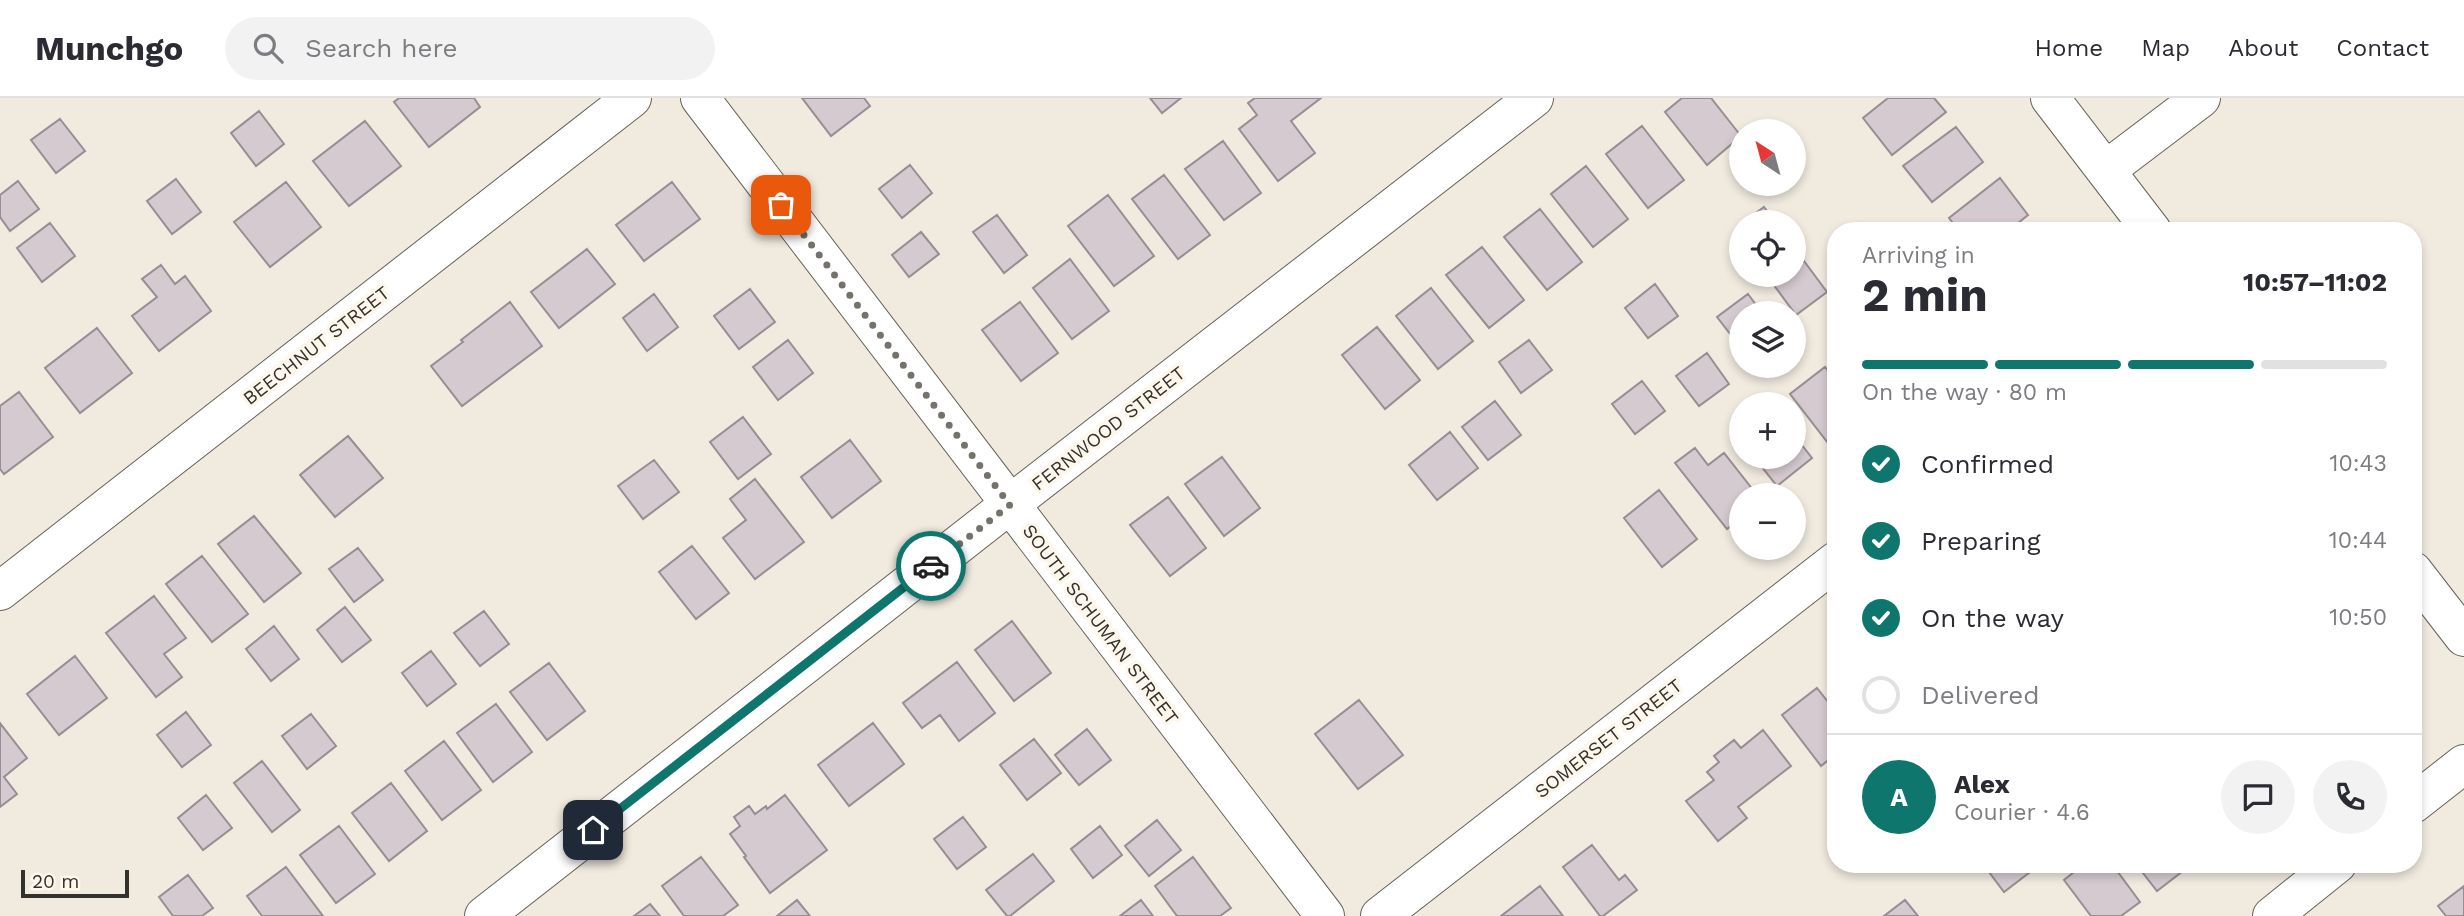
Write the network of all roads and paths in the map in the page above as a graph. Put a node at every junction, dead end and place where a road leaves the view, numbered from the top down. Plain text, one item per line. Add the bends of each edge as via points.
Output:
1 (632, 98) edge
2 (700, 98) edge
3 (1534, 98) edge
4 (2050, 98) edge
5 (2201, 98) edge
6 (2106, 170) junction
7 (2145, 222) edge
8 (1010, 505) junction
9 (1827, 568) edge
10 (2422, 583) edge
11 (0, 591) edge
12 (2464, 637) edge
13 (2464, 764) edge
14 (2422, 797) edge
15 (2326, 873) edge
16 (484, 916) edge
17 (1325, 916) edge
18 (1380, 916) edge
19 (2272, 916) edge

1 - 11 street, BEECHNUT STREET
2 - 8 street, SOUTH SCHUMAN STREET
3 - 8 street, FERNWOOD STREET
4 - 6 street
5 - 6 street
6 - 7 street
8 - 16 street, FERNWOOD STREET
8 - 17 street, SOUTH SCHUMAN STREET
9 - 18 street, SOMERSET STREET
10 - 12 street
13 - 14 street
15 - 19 street

